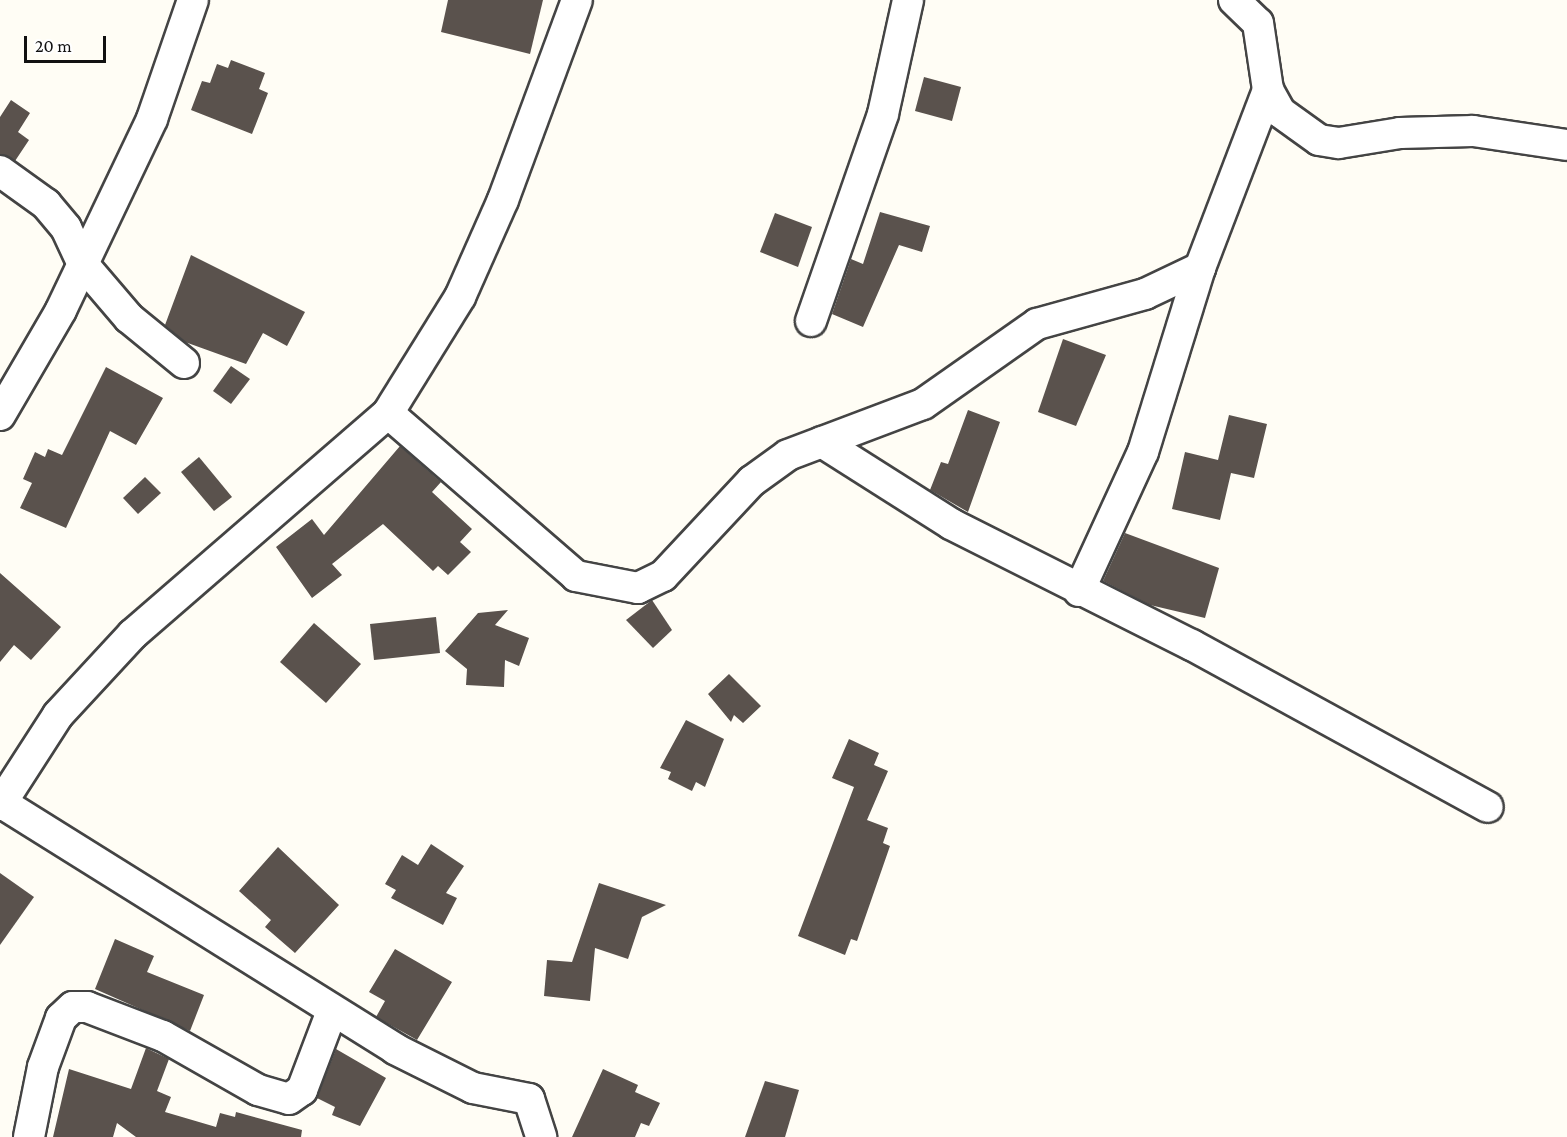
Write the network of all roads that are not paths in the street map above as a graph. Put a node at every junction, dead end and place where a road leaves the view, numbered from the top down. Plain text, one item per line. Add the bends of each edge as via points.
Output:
1 (193, 0) edge
2 (577, 0) edge
3 (908, 0) edge
4 (1234, 0) edge
5 (1268, 90) junction
6 (1567, 145) edge
7 (0, 171) edge
8 (82, 263) junction
9 (1200, 268) junction
10 (811, 321) dead end
11 (184, 363) dead end
12 (388, 413) junction
13 (0, 415) edge
14 (822, 442) junction
15 (1079, 591) junction
16 (1, 804) edge
17 (1488, 807) dead end
18 (332, 1011) junction
19 (30, 1137) edge
20 (541, 1137) edge

1 - 8 street via 152,118
2 - 12 street via 503,200 460,297
3 - 10 street via 883,114
4 - 5 street via 1258,23
5 - 6 street via 1296,128 1319,140 1339,143 1400,133 1473,131
5 - 9 street
7 - 8 street via 46,204 66,228
8 - 11 street via 129,318
8 - 13 street via 61,310
9 - 14 street via 1145,294 1037,324 923,404
9 - 15 street via 1143,452
12 - 14 street via 576,576 608,586 638,588 663,576 752,481 788,455
12 - 16 street via 133,634 58,715
14 - 15 street via 951,524
15 - 17 street via 1192,645
16 - 18 street via 186,913
18 - 19 street via 302,1090 289,1099 258,1090 163,1036 87,1007 73,1007 62,1018 44,1067
18 - 20 street via 472,1088 529,1099

